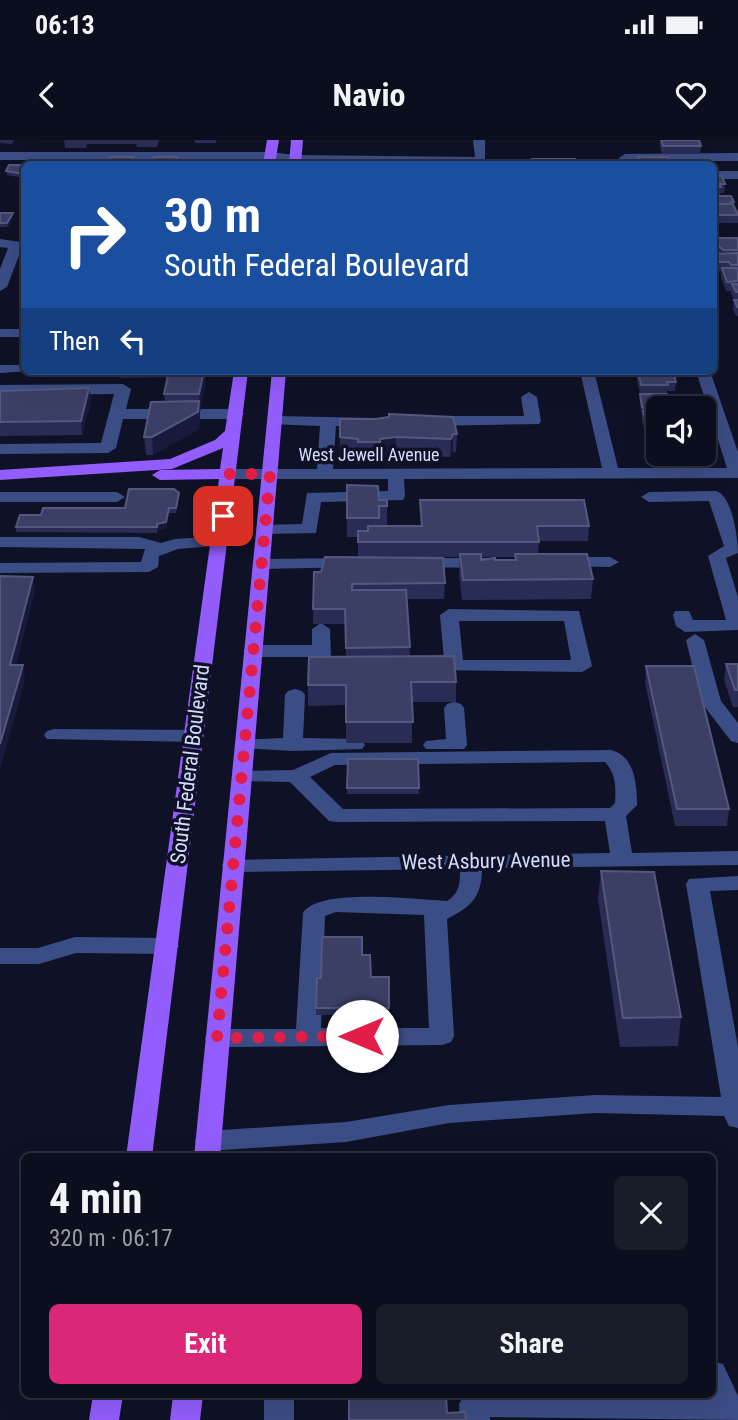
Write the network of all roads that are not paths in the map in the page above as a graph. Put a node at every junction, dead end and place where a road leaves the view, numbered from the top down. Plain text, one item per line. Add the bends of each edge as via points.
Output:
1 (64, 140) edge
2 (163, 140) edge
3 (183, 140) edge
4 (273, 140) edge
5 (297, 140) edge
6 (479, 140) edge
7 (0, 156) edge
8 (57, 156) junction
9 (159, 156) junction
10 (181, 156) junction
11 (738, 157) edge
12 (105, 160) edge
13 (269, 160) edge
14 (295, 161) edge
15 (482, 161) edge
16 (626, 161) edge
17 (672, 161) edge
18 (717, 175) edge
19 (738, 175) edge
20 (0, 243) edge
21 (10, 263) junction
22 (21, 263) edge
23 (0, 287) edge
24 (0, 333) edge
25 (21, 333) edge
26 (0, 369) edge
27 (21, 369) edge
28 (241, 375) edge
29 (279, 375) edge
30 (588, 375) edge
31 (704, 375) edge
32 (0, 390) edge
33 (529, 397) dead end
34 (117, 414) junction
35 (236, 414) junction
36 (275, 421) junction
37 (328, 421) junction
38 (382, 421) edge
39 (408, 421) edge
40 (234, 432) junction
41 (0, 449) edge
42 (611, 473) junction
43 (737, 473) edge
44 (229, 474) junction
45 (270, 474) junction
46 (325, 474) junction
47 (396, 474) junction
48 (0, 475) edge
49 (77, 475) junction
50 (0, 497) edge
51 (71, 497) junction
52 (117, 497) dead end
53 (649, 497) dead end
54 (265, 529) junction
55 (220, 541) junction
56 (0, 542) edge
57 (163, 549) junction
58 (540, 562) edge
59 (610, 562) dead end
60 (373, 563) edge
61 (401, 563) edge
62 (512, 563) edge
63 (261, 564) junction
64 (0, 568) edge
65 (682, 615) dead end
66 (321, 629) edge
67 (695, 640) dead end
68 (253, 651) junction
69 (321, 651) junction
70 (454, 666) junction
71 (361, 667) edge
72 (414, 667) edge
73 (295, 695) dead end
74 (454, 708) edge
75 (738, 734) edge
76 (54, 735) dead end
77 (194, 736) junction
78 (245, 744) junction
79 (293, 745) junction
80 (242, 775) junction
81 (296, 776) junction
82 (615, 814) junction
83 (738, 858) edge
84 (622, 859) junction
85 (471, 861) junction
86 (233, 865) junction
87 (738, 883) edge
88 (451, 908) junction
89 (167, 946) junction
90 (0, 956) edge
91 (308, 1036) junction
92 (217, 1038) junction
93 (737, 1113) edge
94 (208, 1149) edge
95 (140, 1153) edge
96 (716, 1382) edge
97 (108, 1398) edge
98 (188, 1398) edge
99 (279, 1398) edge
100 (474, 1406) edge
101 (730, 1414) edge
102 (104, 1420) edge
103 (185, 1420) edge
104 (279, 1420) edge

1 - 8 street
2 - 9 street
3 - 10 street
4 - 13 main road
5 - 14 main road
6 - 15 street
7 - 8 street
8 - 12 street
9 - 10 street
9 - 12 street
10 - 13 street
11 - 17 street
16 - 17 street
18 - 19 street
20 - 21 street via 16,245
21 - 22 street
21 - 23 street
24 - 25 street
26 - 27 street
28 - 35 main road, South Federal Boulevard
29 - 36 main road
30 - 42 street
31 - 43 street
32 - 34 street via 123,389
33 - 39 street via 533,421
34 - 35 street
34 - 41 street via 108,448
35 - 40 main road, South Federal Boulevard
36 - 37 street
36 - 45 main road
37 - 38 street
37 - 46 street
40 - 44 main road, South Federal Boulevard
40 - 48 main road via 221,443 172,464
42 - 43 street, West Jewell Avenue
42 - 47 street, West Jewell Avenue
44 - 45 street, West Jewell Avenue
44 - 49 main road, West Jewell Avenue
44 - 55 main road, South Federal Boulevard
45 - 46 street, West Jewell Avenue
45 - 54 main road
46 - 47 street, West Jewell Avenue
47 - 54 street via 397,496 313,497 310,530
48 - 49 main road, West Jewell Avenue
49 - 51 street
50 - 51 street
51 - 52 street
53 - 65 street via 716,496 734,548 717,556 737,625 685,626
54 - 63 main road
55 - 57 street
55 - 77 main road, South Federal Boulevard
56 - 57 street via 139,542
57 - 64 street via 151,553 149,568
58 - 59 street
60 - 63 street
61 - 62 street
63 - 68 main road
66 - 69 street
67 - 75 street via 711,702
68 - 69 street
68 - 78 main road
69 - 71 street via 321,659 335,668
70 - 70 street via 582,666 572,615 449,615
70 - 72 street
73 - 79 street
74 - 79 street via 457,745
76 - 77 street
77 - 89 main road, South Federal Boulevard
78 - 79 street
78 - 80 main road
80 - 81 street
80 - 86 main road
81 - 82 street via 337,816
81 - 82 street via 331,759 611,756 623,768 626,782 626,805
82 - 84 street
83 - 84 street, West Asbury Avenue
84 - 85 street, West Asbury Avenue
85 - 86 street, West Asbury Avenue
85 - 88 street via 471,892
86 - 92 main road
87 - 93 street via 697,884
88 - 91 street via 336,905 314,913
88 - 91 street via 435,916 442,1036
89 - 90 street via 75,945 39,956
89 - 95 main road, South Federal Boulevard
91 - 92 street
92 - 94 main road
93 - 94 street via 569,1106 449,1114
96 - 101 street
97 - 102 main road
98 - 103 main road
99 - 104 street
100 - 101 street

